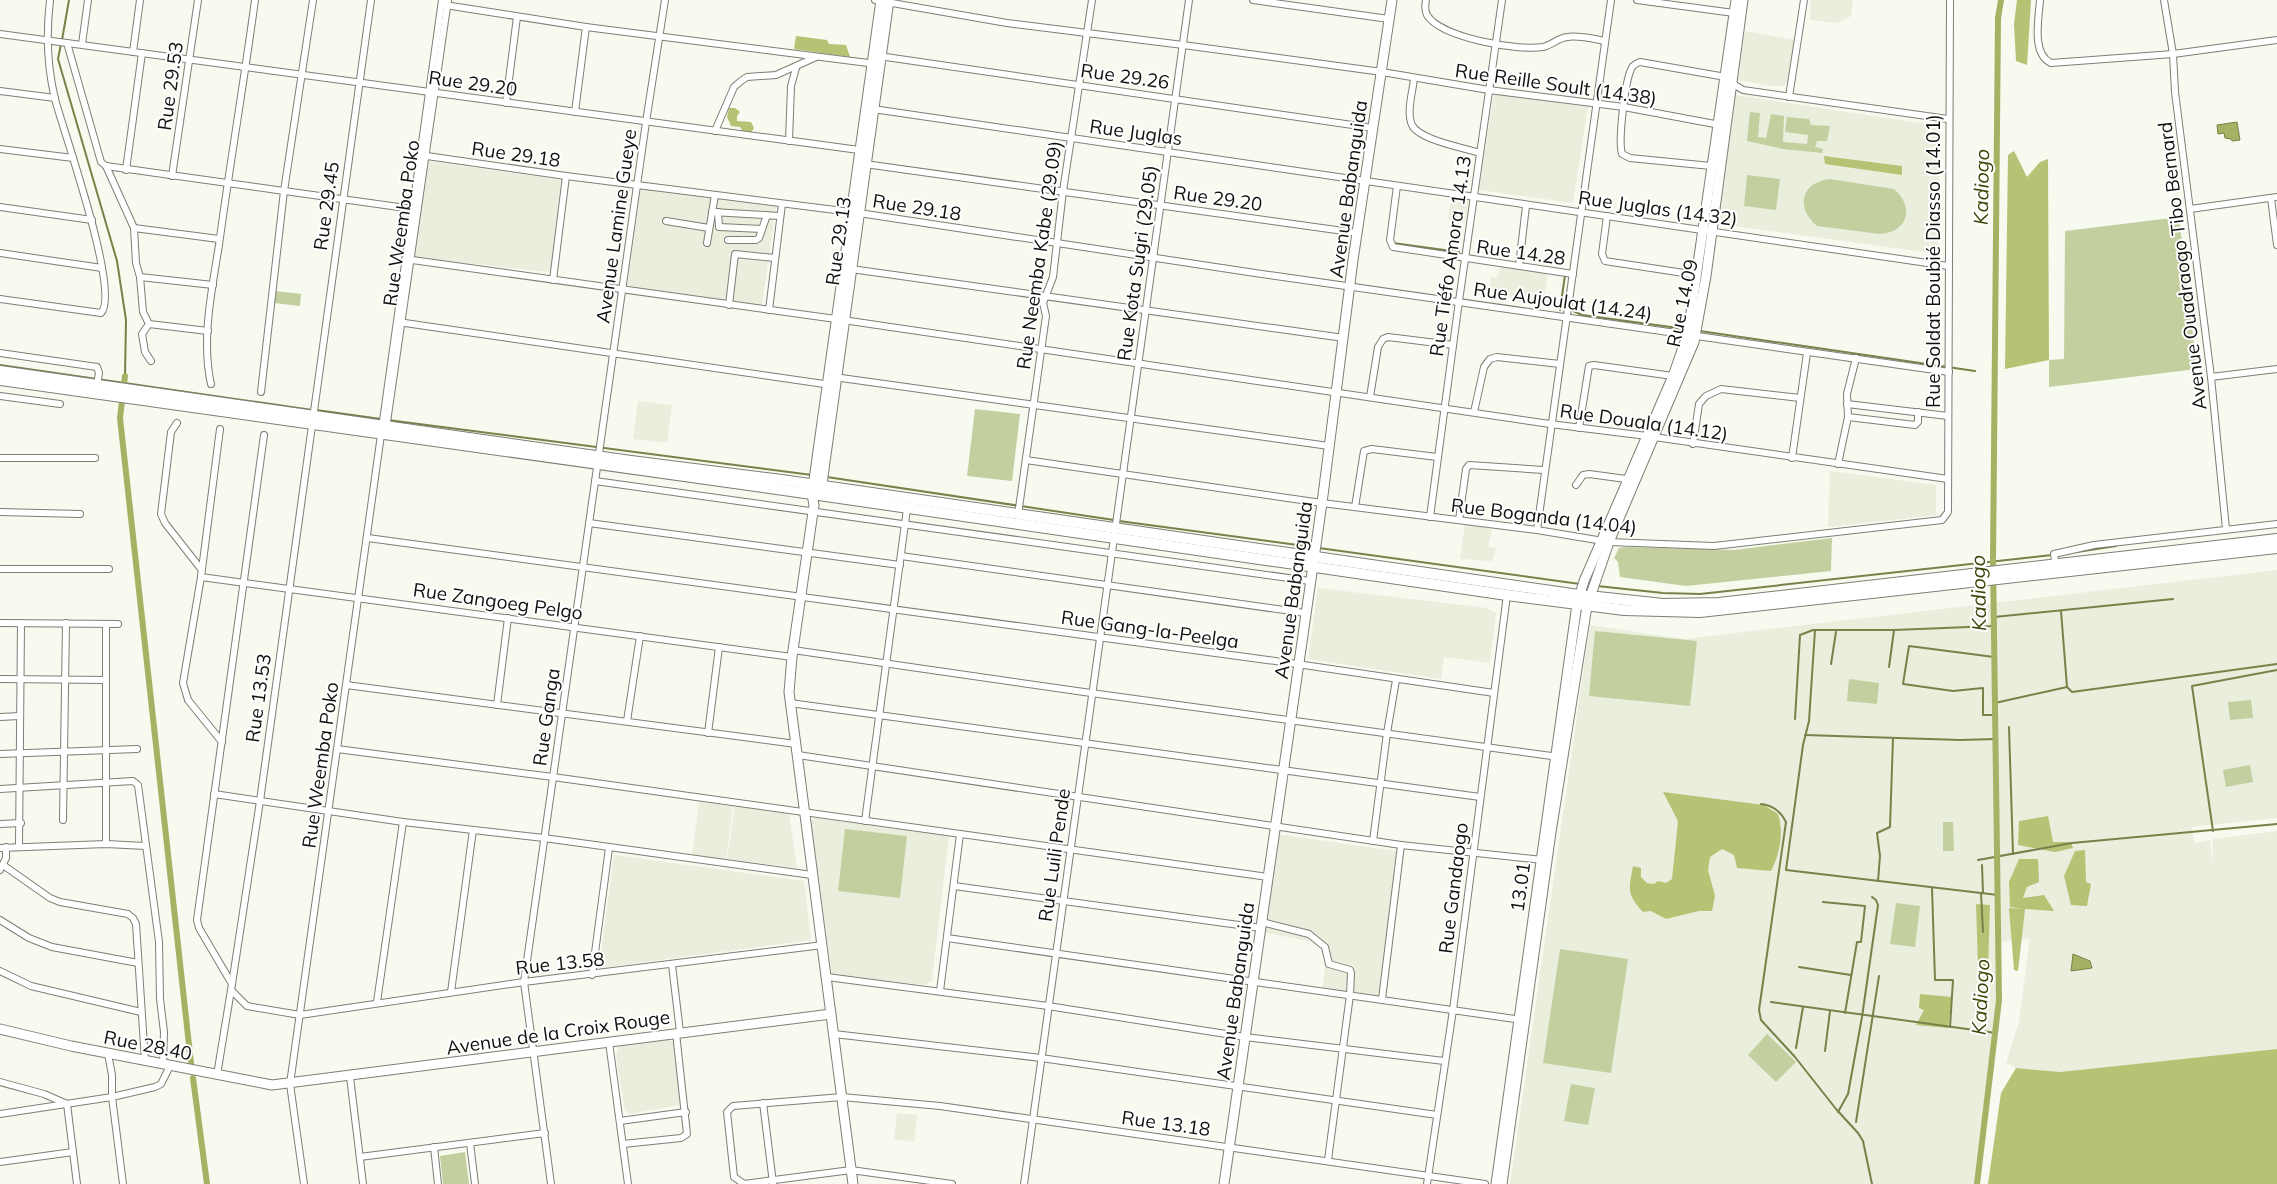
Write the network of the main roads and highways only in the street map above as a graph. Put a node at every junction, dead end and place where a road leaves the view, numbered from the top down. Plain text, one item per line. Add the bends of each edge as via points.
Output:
1 (0, 371) edge
2 (0, 380) edge
3 (109, 391) junction
4 (817, 490) junction
5 (1113, 534) junction
6 (2277, 539) edge
7 (2277, 548) edge
8 (1314, 561) junction
9 (2056, 569) junction
10 (1583, 600) junction

1 - 3 main road via 97,385
2 - 3 main road
3 - 4 main road
4 - 5 main road via 907,508
4 - 5 main road via 1018,515
5 - 8 main road
6 - 9 main road
7 - 9 main road
8 - 10 main road
8 - 10 main road via 1507,595
9 - 10 main road via 1719,603

